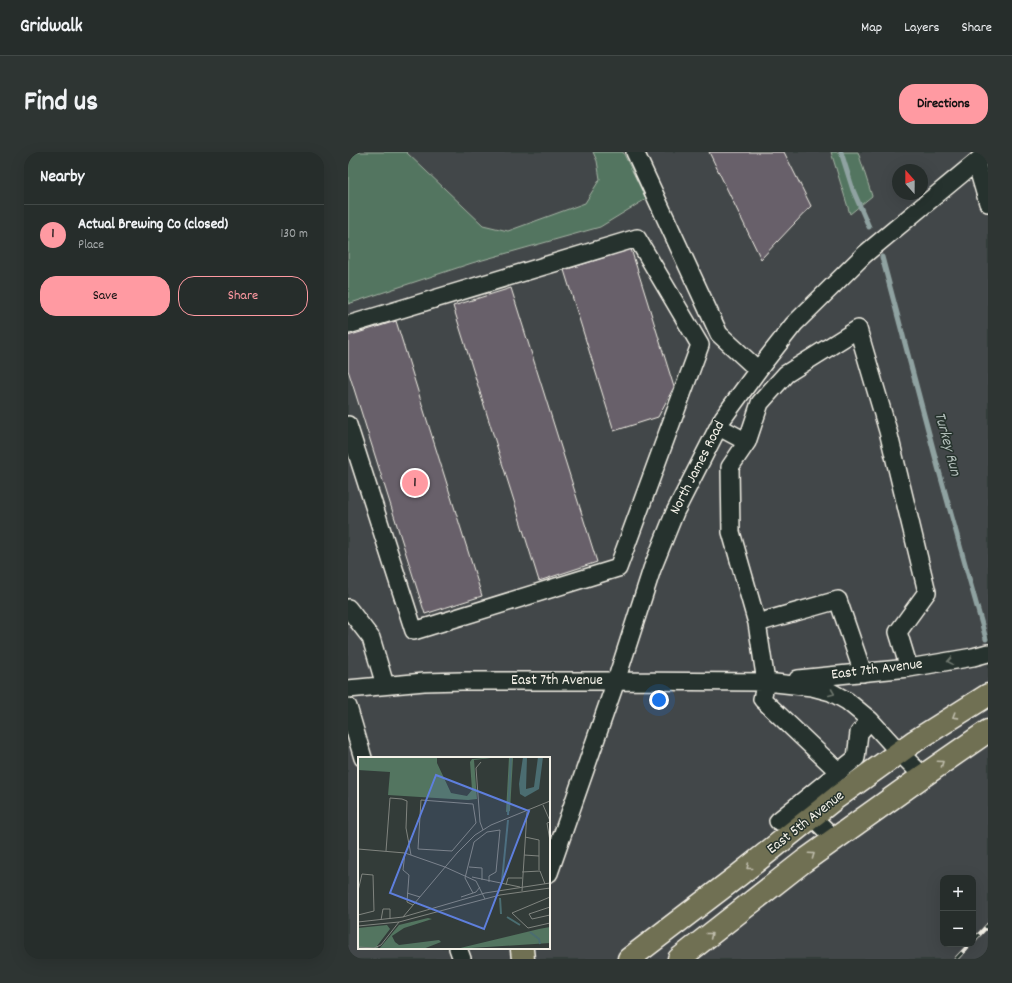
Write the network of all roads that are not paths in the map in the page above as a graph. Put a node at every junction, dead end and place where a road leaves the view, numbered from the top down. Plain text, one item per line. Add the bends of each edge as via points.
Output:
1 (635, 152) edge
2 (982, 157) edge
3 (988, 203) edge
4 (348, 325) edge
5 (719, 334) junction
6 (700, 345) junction
7 (758, 370) junction
8 (348, 425) edge
9 (719, 427) junction
10 (747, 442) junction
11 (348, 608) edge
12 (757, 623) junction
13 (988, 653) edge
14 (909, 668) junction
15 (863, 673) junction
16 (616, 681) junction
17 (766, 682) junction
18 (385, 685) junction
19 (348, 689) edge
20 (988, 695) edge
21 (348, 707) edge
22 (870, 720) junction
23 (988, 731) edge
24 (899, 752) junction
25 (363, 757) edge
26 (839, 772) junction
27 (923, 776) junction
28 (806, 811) junction
29 (778, 820) dead end
30 (835, 839) junction
31 (550, 870) edge
32 (458, 949) edge
33 (462, 959) edge
34 (630, 959) edge
35 (679, 959) edge

1 - 5 street
2 - 3 street
2 - 7 street, North James Road via 865,254 794,324
4 - 6 street via 637,238
5 - 6 street
5 - 7 street
6 - 8 street via 618,568 414,631
7 - 9 street, North James Road
9 - 10 street
9 - 16 street, North James Road via 672,519 652,569
10 - 12 street via 730,467 731,532
10 - 14 street via 760,403 786,374 858,329 888,431 927,592 898,632
11 - 18 street via 371,638
12 - 15 street via 838,600
12 - 17 street
13 -> 14 street, East 7th Avenue
14 - 15 street, East 7th Avenue
15 - 17 street, East 7th Avenue
16 - 17 street, East 7th Avenue
16 - 18 street, East 7th Avenue via 462,681
16 - 31 street, North James Road
17 -> 22 street, East 7th Avenue via 812,687 831,692 847,701
17 - 26 street via 762,699
18 - 19 street, East 7th Avenue
20 -> 24 main road, East 5th Avenue
21 - 25 street
22 - 24 street, East 7th Avenue
22 - 26 street via 860,733 856,758
27 -> 23 main road, East 5th Avenue
24 - 27 street, East 7th Avenue
24 - 28 main road, East 5th Avenue via 837,797
26 - 28 street
27 - 30 main road, East 5th Avenue
28 - 29 street
28 - 30 street
28 -> 34 main road, East 5th Avenue via 739,875
35 -> 30 main road, East 5th Avenue
32 - 33 street

